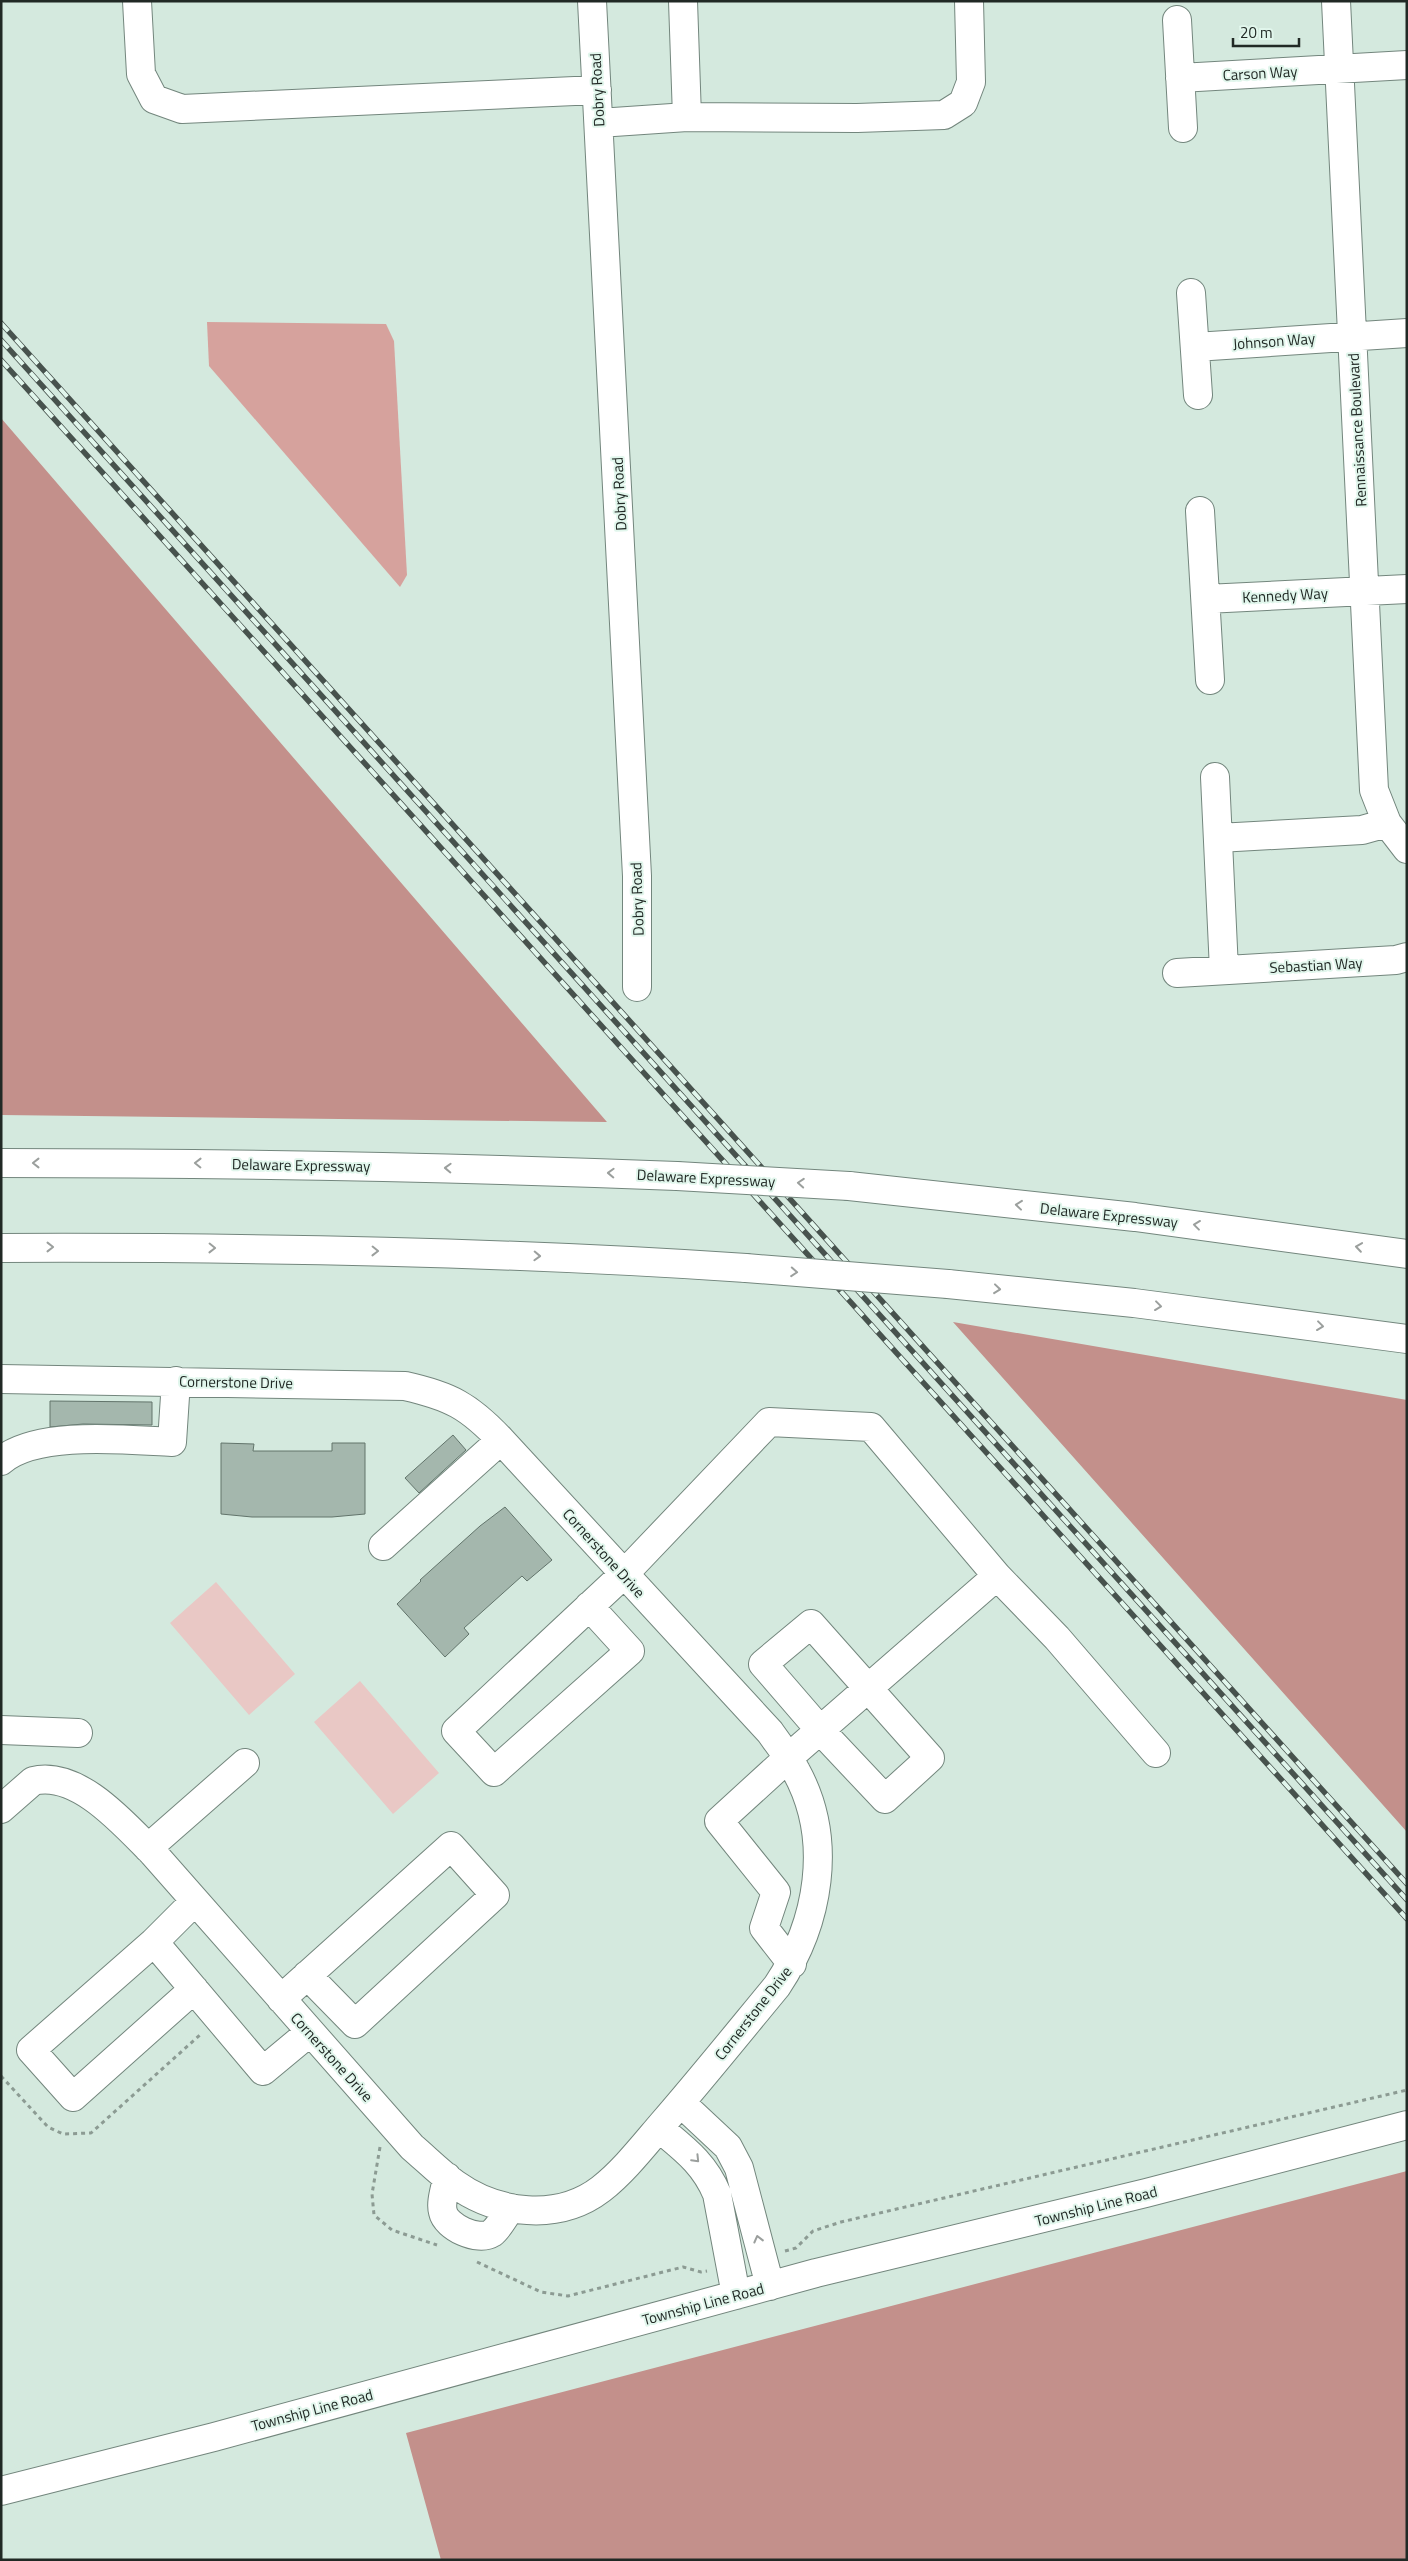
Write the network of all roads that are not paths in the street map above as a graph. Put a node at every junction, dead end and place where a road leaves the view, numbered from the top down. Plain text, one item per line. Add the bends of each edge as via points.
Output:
1 (137, 1) edge
2 (592, 1) edge
3 (683, 1) edge
4 (969, 1) edge
5 (1336, 1) edge
6 (1177, 20) dead end
7 (1407, 64) edge
8 (1340, 69) junction
9 (1180, 78) junction
10 (597, 90) junction
11 (687, 117) junction
12 (599, 123) junction
13 (1183, 128) dead end
14 (1191, 293) dead end
15 (1407, 333) edge
16 (1352, 335) junction
17 (1195, 347) junction
18 (1198, 395) dead end
19 (1200, 511) dead end
20 (1407, 588) edge
21 (1364, 591) junction
22 (1206, 599) junction
23 (1210, 680) dead end
24 (1215, 777) dead end
25 (1387, 823) junction
26 (1218, 838) junction
27 (1407, 849) edge
28 (1407, 957) edge
29 (1224, 970) junction
30 (1177, 973) dead end
31 (638, 987) dead end
32 (1, 1164) edge
33 (1, 1248) edge
34 (1407, 1254) edge
35 (1407, 1339) edge
36 (1, 1379) edge
37 (176, 1381) junction
38 (501, 1440) junction
39 (1, 1460) edge
40 (383, 1546) dead end
41 (624, 1574) junction
42 (997, 1576) junction
43 (589, 1606) junction
44 (868, 1689) junction
45 (1, 1730) edge
46 (820, 1730) junction
47 (78, 1733) dead end
48 (1156, 1753) dead end
49 (788, 1758) junction
50 (245, 1763) dead end
51 (1, 1809) edge
52 (148, 1848) junction
53 (194, 1902) junction
54 (154, 1942) junction
55 (792, 1964) junction
56 (307, 1975) junction
57 (194, 1989) junction
58 (280, 1999) junction
59 (310, 2032) junction
60 (680, 2102) junction
61 (1407, 2125) edge
62 (659, 2128) junction
63 (447, 2177) junction
64 (510, 2208) junction
65 (770, 2286) junction
66 (736, 2295) junction
67 (1, 2491) edge

1 - 10 main road via 141,74 154,99 182,109
2 - 10 main road, Dobry Road
3 - 11 main road
4 - 11 main road via 971,82 963,103 944,115
5 - 8 main road, Rennaissance Boulevard
6 - 9 main road
7 - 8 main road, Carson Way
8 - 9 main road, Carson Way
8 - 16 main road, Rennaissance Boulevard
9 - 13 main road
10 - 12 main road, Dobry Road
11 - 12 main road
12 - 31 main road, Dobry Road via 637,876
14 - 17 main road
15 - 16 main road, Johnson Way
16 - 17 main road, Johnson Way
16 - 21 main road, Rennaissance Boulevard
17 - 18 main road
19 - 22 main road
20 - 21 main road, Kennedy Way
21 - 22 main road, Kennedy Way
21 - 25 main road, Rennaissance Boulevard via 1374,790
22 - 23 main road
24 - 26 main road
25 - 26 main road via 1362,830
25 - 27 main road, Rennaissance Boulevard
26 - 29 main road
28 - 29 main road, Sebastian Way
29 - 30 main road, Sebastian Way
34 -> 32 main road, Delaware Expressway, bridge via 1134,1217 849,1186 677,1176 404,1167
33 -> 35 main road, bridge via 162,1247 612,1259 948,1284 1134,1302
36 - 37 main road, Cornerstone Drive
37 - 38 main road, Cornerstone Drive via 405,1386 432,1392 460,1404 472,1411
37 - 39 main road via 172,1442 82,1437 11,1452
38 - 40 main road
38 - 41 main road, Cornerstone Drive
41 - 42 main road via 769,1422 871,1427
41 - 43 main road
41 - 49 main road, Cornerstone Drive via 770,1732
42 - 44 main road
42 - 48 main road via 1057,1638
43 - 43 main road via 456,1731 494,1772 630,1651
44 - 46 main road
44 - 46 main road via 811,1624 763,1664
44 - 46 main road via 930,1758 885,1799
45 - 47 main road
46 - 49 main road
49 - 55 main road, Cornerstone Drive via 809,1802 817,1838 818,1872 806,1931
49 - 55 main road via 719,1822 776,1892 764,1928
50 - 52 main road
51 - 52 main road, Cornerstone Drive via 33,1780 63,1782 92,1797
52 - 53 main road, Cornerstone Drive
53 - 54 main road
53 - 58 main road, Cornerstone Drive
54 - 57 main road
54 - 57 main road via 31,2050 73,2097
55 - 60 main road, Cornerstone Drive
56 - 56 main road via 451,1846 495,1895 355,2024
56 - 58 main road
57 - 59 main road via 263,2070
58 - 59 main road, Cornerstone Drive
59 - 63 main road, Cornerstone Drive via 412,2147
60 - 62 main road, Cornerstone Drive
65 -> 60 main road via 739,2168 728,2147
61 - 65 main road, Township Line Road via 1146,2194
62 - 64 main road, Cornerstone Drive via 619,2173 600,2190 575,2204 544,2211
62 -> 66 main road via 698,2160 713,2185
63 - 64 main road, Cornerstone Drive via 484,2199
63 - 64 main road via 442,2209 449,2223 472,2234 492,2233
65 - 66 main road, Township Line Road
66 - 67 main road, Township Line Road

